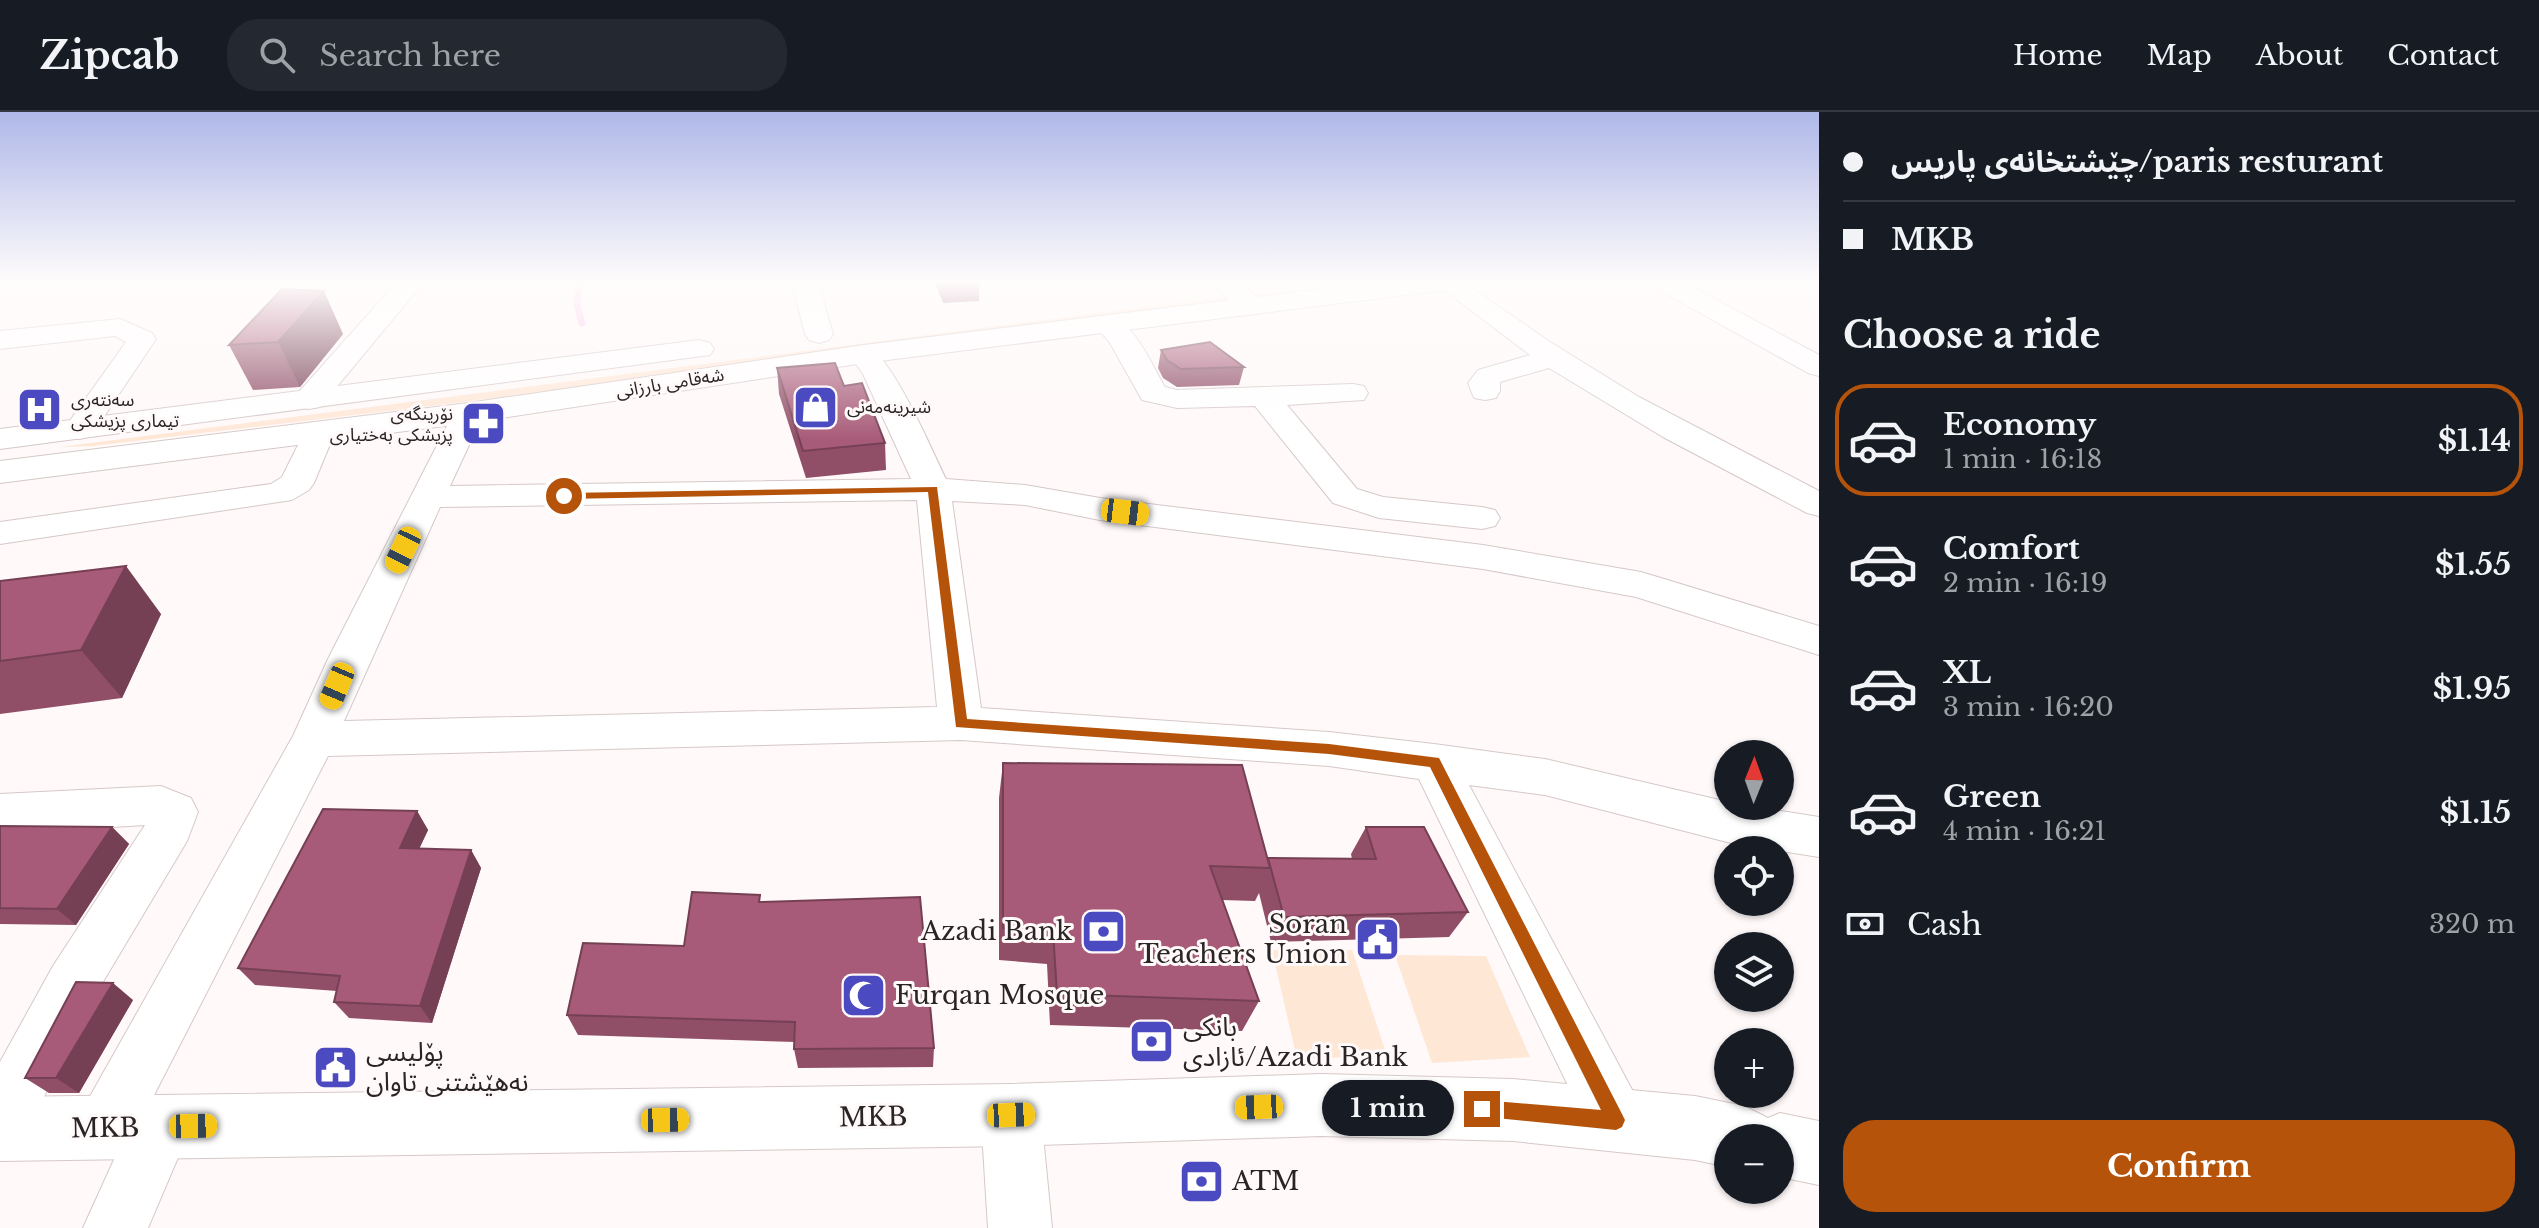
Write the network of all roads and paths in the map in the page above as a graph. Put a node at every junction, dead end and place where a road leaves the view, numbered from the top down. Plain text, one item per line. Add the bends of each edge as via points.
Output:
1 (45, 335) edge
2 (135, 335) edge
3 (372, 335) edge
4 (812, 335) edge
5 (1018, 335) edge
6 (1118, 335) edge
7 (1520, 335) edge
8 (1761, 335) edge
9 (0, 340) edge
10 (864, 354) junction
11 (1551, 358) junction
12 (1819, 367) edge
13 (1485, 391) dead end
14 (1353, 393) dead end
15 (1264, 396) junction
16 (468, 413) junction
17 (314, 416) junction
18 (80, 429) junction
19 (44, 433) junction
20 (0, 439) edge
21 (14, 470) edge
22 (933, 489) junction
23 (430, 495) junction
24 (1819, 505) edge
25 (1482, 518) dead end
26 (0, 533) edge
27 (1819, 641) edge
28 (961, 723) junction
29 (314, 739) junction
30 (1434, 762) junction
31 (0, 814) edge
32 (1819, 837) edge
33 (1011, 1115) junction
34 (1616, 1120) junction
35 (0, 1122) edge
36 (133, 1127) junction
37 (0, 1129) edge
38 (1714, 1132) edge
39 (1794, 1148) edge
40 (1819, 1153) edge
41 (115, 1228) edge
42 (1020, 1228) edge

1 - 9 street
2 - 18 street via 142,339
3 - 17 street
4 - 17 main road, شەقامی بارزانی
5 - 10 main road, شەقامی بارزانی
6 - 15 street via 1153,393 1177,399
7 - 11 street
8 - 12 street
10 - 16 main road, شەقامی بارزانی
10 - 22 street
11 - 13 street via 1498,371 1483,383
11 - 24 street via 1661,425
14 - 15 street
15 - 25 street via 1345,496 1379,507
16 - 17 main road, شەقامی بارزانی
16 - 23 street
17 - 18 main road, شەقامی بارزانی
17 - 21 main road, شەقامی بارزانی
17 - 26 street via 297,483 280,493
18 - 19 main road, شەقامی بارزانی
19 - 20 main road, شەقامی بارزانی
19 - 21 main road
22 - 23 street
22 - 27 street via 1025,495 1483,557 1641,585
22 - 28 street
23 - 29 street
28 - 29 street
28 - 30 street via 1329,749
29 - 36 street
30 - 32 street via 1545,777 1731,823
30 - 34 street
31 - 35 street via 161,805 174,812 163,841 72,984
33 - 34 main road, MKB via 1321,1105 1513,1110
33 - 36 main road, MKB
33 - 42 street
34 - 38 main road, MKB
36 - 37 main road, MKB
36 - 41 street
39 - 40 main road

